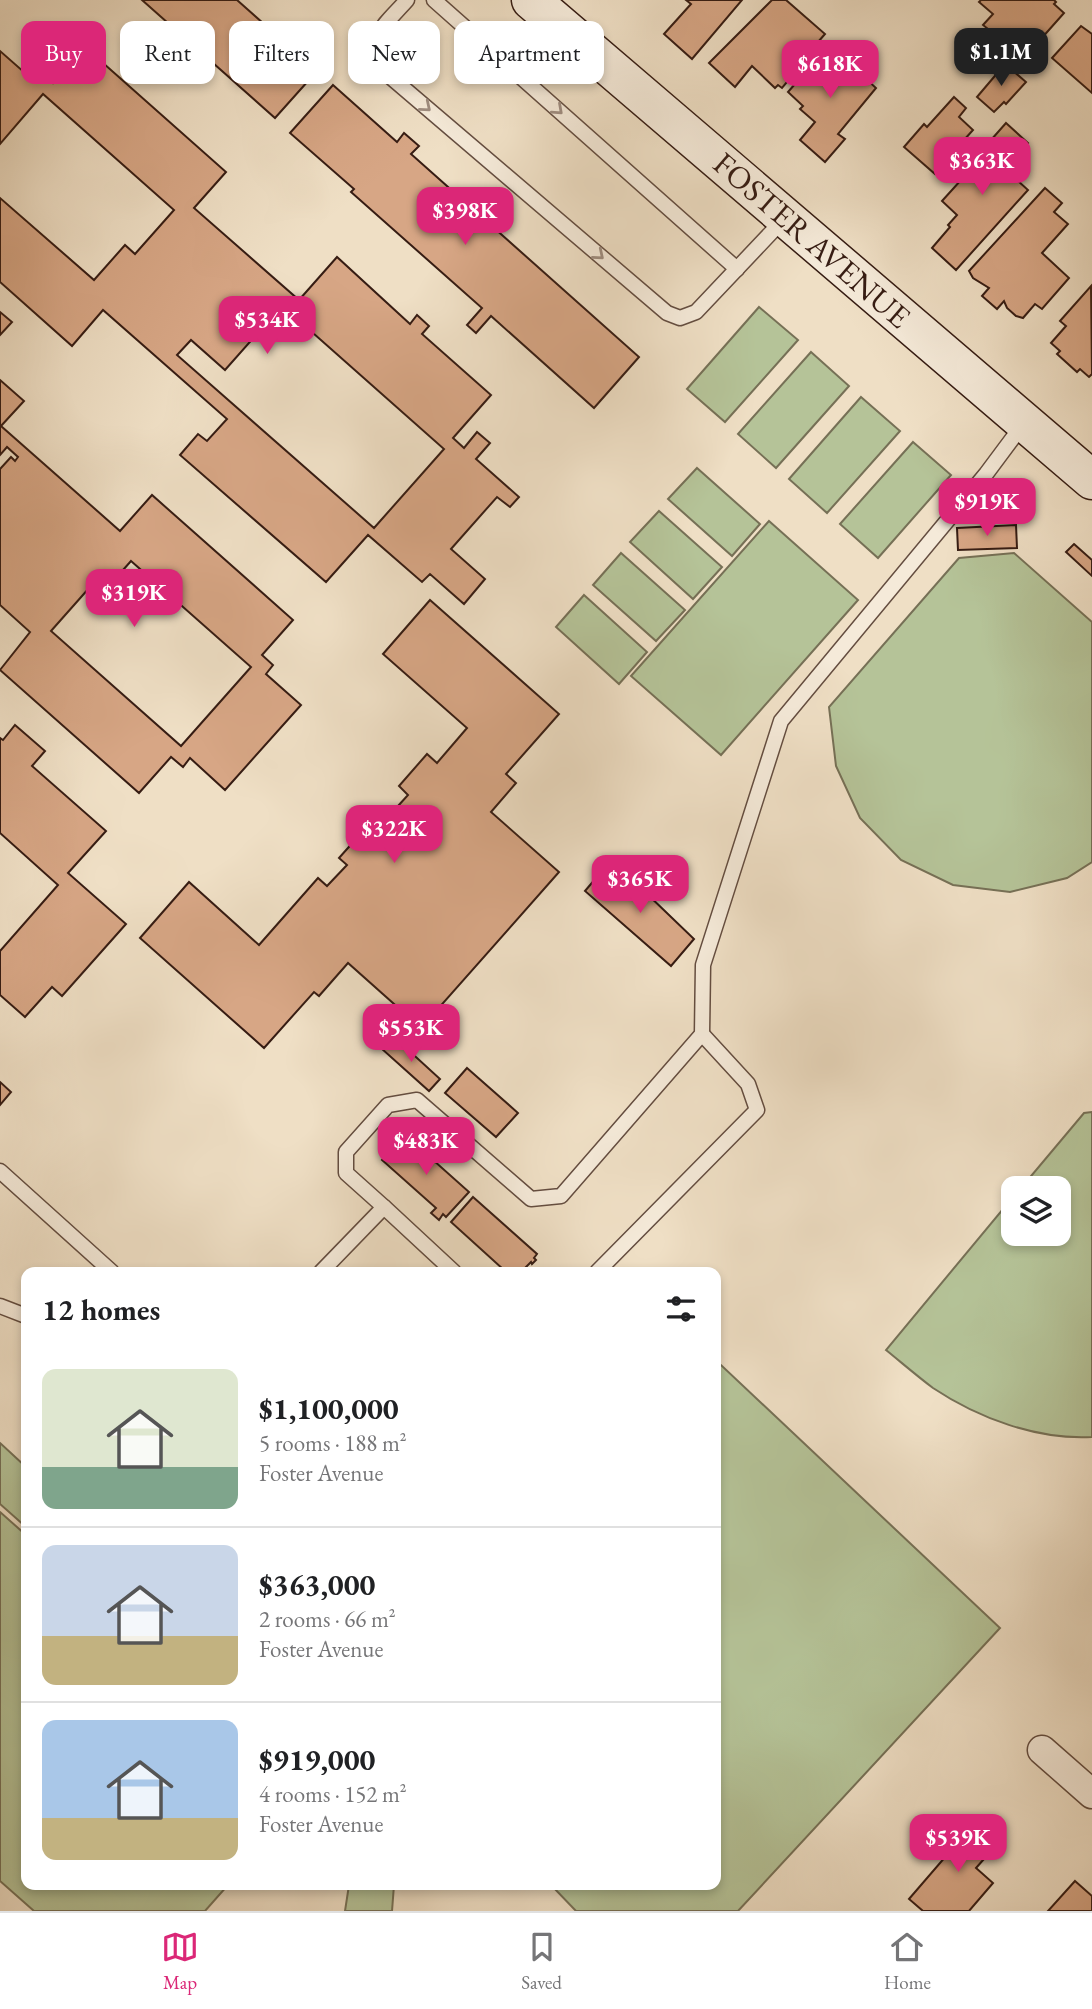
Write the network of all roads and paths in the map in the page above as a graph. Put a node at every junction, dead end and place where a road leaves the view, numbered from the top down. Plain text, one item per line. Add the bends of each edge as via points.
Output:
1 (407, 0) edge
2 (434, 0) edge
3 (531, 0) edge
4 (785, 217) junction
5 (737, 269) junction
6 (1025, 422) junction
7 (1092, 480) edge
8 (702, 1034) junction
9 (0, 1171) edge
10 (384, 1207) junction
11 (106, 1267) edge
12 (326, 1267) edge
13 (449, 1267) edge
14 (602, 1267) edge
15 (0, 1306) edge
16 (21, 1313) edge
17 (1041, 1750) dead end
18 (1092, 1794) edge

1 -> 5 lane via 376,35 374,57 380,68 667,313 680,318 696,312
2 -> 5 lane
3 - 4 street, FOSTER AVENUE
4 - 5 lane
4 - 6 street, FOSTER AVENUE
6 - 7 street, FOSTER AVENUE
6 - 8 lane via 781,721 703,965
8 - 10 lane via 561,1196 531,1199 417,1100 387,1105 346,1152 346,1173
8 - 14 lane via 748,1084 757,1110
9 - 11 lane
10 - 12 lane
10 - 13 lane
15 - 16 lane
17 - 18 street

